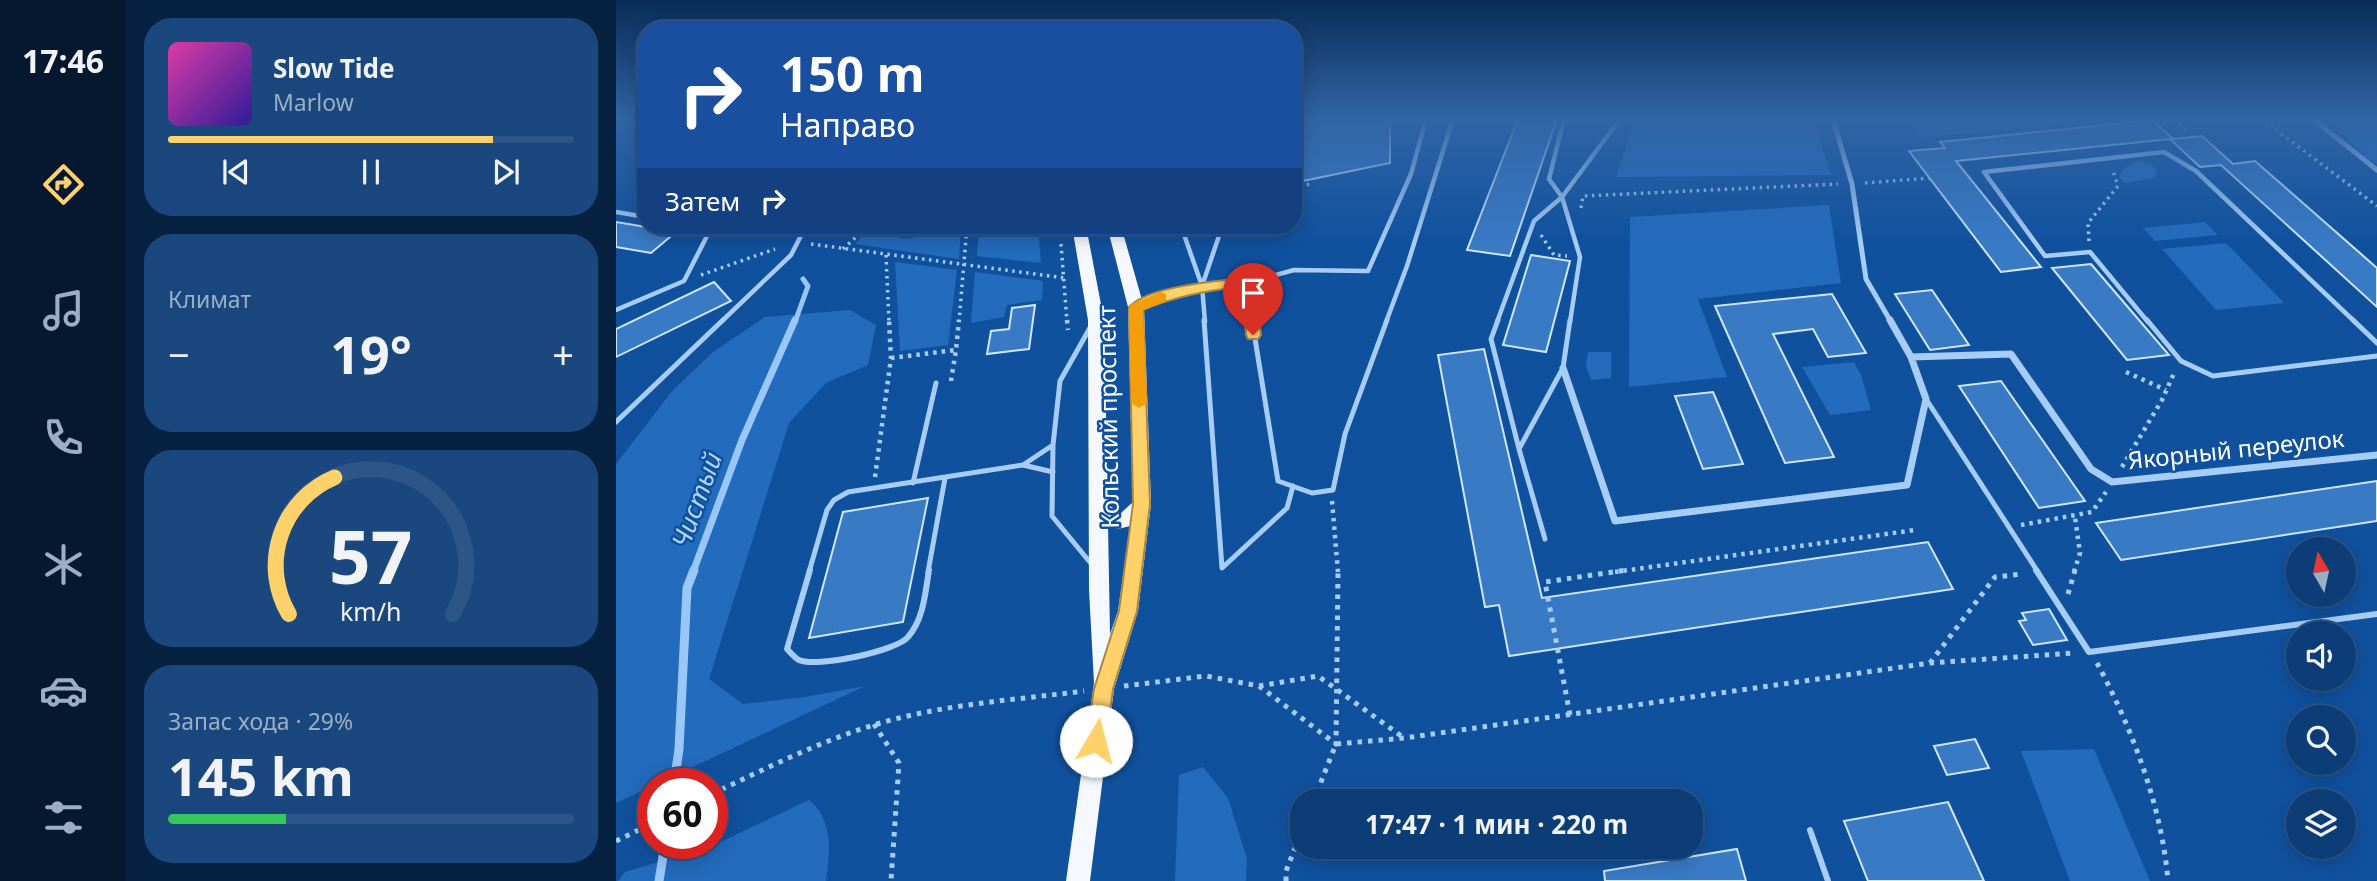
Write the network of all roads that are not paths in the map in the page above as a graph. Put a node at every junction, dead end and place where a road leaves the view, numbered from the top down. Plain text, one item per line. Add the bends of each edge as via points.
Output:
1 (1414, 160) edge
2 (1440, 160) edge
3 (1554, 160) edge
4 (1589, 160) edge
5 (1845, 160) edge
6 (2095, 160) edge
7 (2178, 160) edge
8 (1562, 197) junction
9 (616, 212) edge
10 (637, 215) edge
11 (707, 235) edge
12 (802, 235) edge
13 (1081, 235) edge
14 (1116, 235) edge
15 (1184, 235) edge
16 (1219, 235) edge
17 (1250, 282) junction
18 (1202, 286) junction
19 (1136, 307) junction
20 (616, 310) edge
21 (1096, 317) junction
22 (2377, 343) edge
23 (2377, 356) edge
24 (1911, 357) junction
25 (1563, 368) junction
26 (936, 383) dead end
27 (1926, 399) junction
28 (616, 422) edge
29 (1054, 445) junction
30 (1519, 449) junction
31 (2377, 455) edge
32 (1023, 465) junction
33 (1053, 472) junction
34 (945, 478) junction
35 (913, 483) junction
36 (1293, 486) junction
37 (1142, 504) junction
38 (1100, 509) junction
39 (1545, 539) dead end
40 (1098, 573) junction
41 (2377, 614) edge
42 (1103, 689) junction
43 (1810, 830) dead end
44 (1078, 881) edge
45 (1828, 881) edge

1 - 17 lane via 1368,271 1294,270
2 - 36 lane via 1345,434 1333,489 1312,493
3 - 8 lane via 1549,179
4 - 8 lane
5 - 24 street via 1866,279
6 - 23 lane via 1984,172 2045,256 2090,252 2181,361 2213,376
7 - 22 lane via 2196,171
8 - 25 lane via 1580,257
8 - 30 lane via 1534,222 1491,339
9 - 10 lane
11 - 20 lane via 684,281
12 - 28 lane via 791,254
13 - 21 main road, Кольский проспект
14 - 19 main road, Кольский проспект
15 - 18 lane
16 - 18 lane
17 - 18 lane
17 - 36 lane via 1253,335 1278,481
18 - 19 lane
18 - 36 lane via 1222,568 1287,508
19 - 37 main road, Кольский проспект
21 - 29 lane via 1060,380
21 - 38 main road, Кольский проспект
24 - 27 street
24 - 31 street, Якорный переулок via 2011,354 2091,469 2112,482
25 - 27 street via 1615,521 1907,485
25 - 30 lane
26 - 35 lane
27 - 41 lane via 2089,652
29 - 32 lane
29 - 33 lane
30 - 39 lane
32 - 33 lane
32 - 34 lane
33 - 40 lane via 1052,516
34 - 35 lane
34 - 35 lane via 920,620 906,640 886,650 817,662 799,660 787,649 827,510 848,492
37 - 38 main road via 1121,522
37 - 42 main road, Кольский проспект via 1128,611
38 - 40 main road, Кольский проспект
40 - 42 main road, Кольский проспект
42 - 44 main road, Кольский проспект
43 - 45 lane

